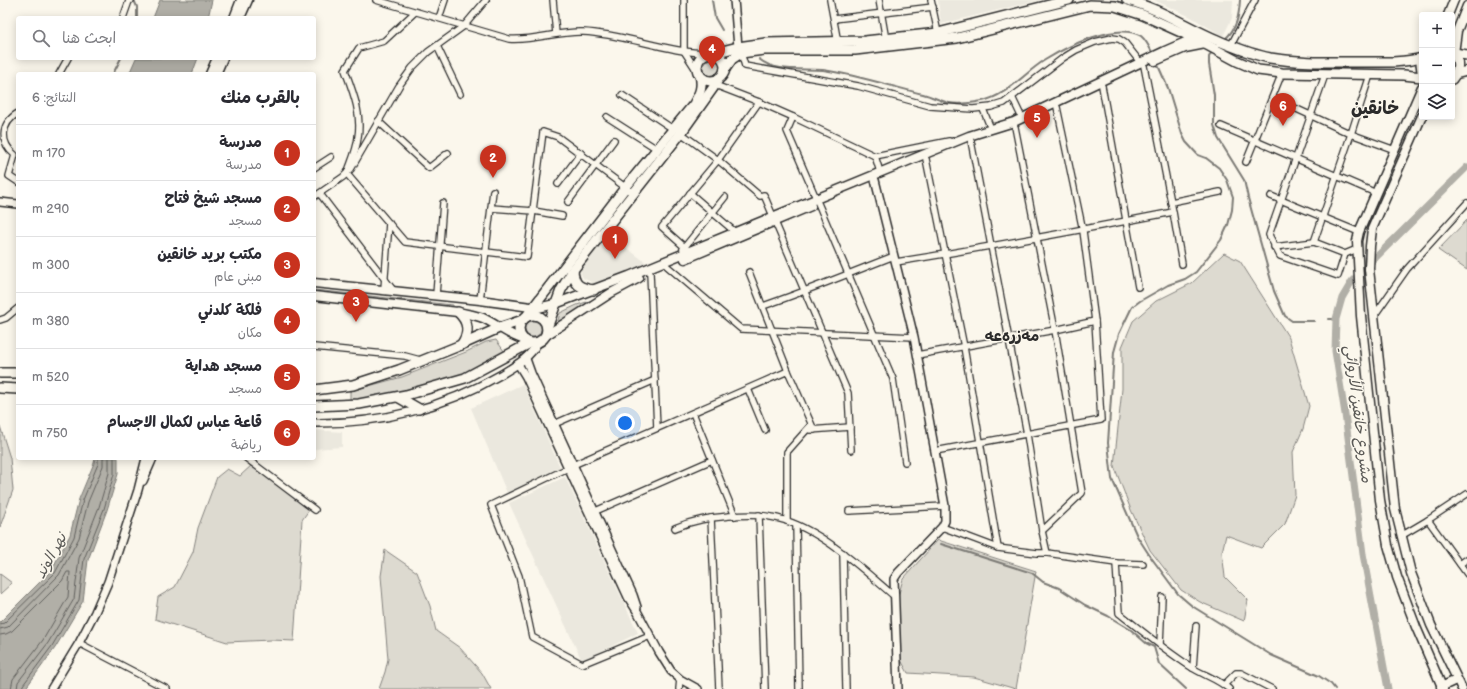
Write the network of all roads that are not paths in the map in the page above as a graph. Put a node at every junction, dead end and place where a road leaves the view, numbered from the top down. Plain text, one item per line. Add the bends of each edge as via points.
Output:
1 (242, 0) edge
2 (248, 0) edge
3 (376, 0) edge
4 (445, 0) edge
5 (486, 0) edge
6 (553, 0) edge
7 (684, 0) edge
8 (734, 0) edge
9 (830, 0) edge
10 (879, 0) edge
11 (931, 0) edge
12 (1069, 0) edge
13 (1127, 0) edge
14 (1255, 0) edge
15 (1454, 0) edge
16 (130, 1) edge
17 (1467, 6) edge
18 (933, 7) junction
19 (415, 12) junction
20 (1449, 12) edge
21 (881, 13) junction
22 (124, 16) edge
23 (235, 16) edge
24 (241, 16) edge
25 (439, 18) junction
26 (834, 19) junction
27 (464, 26) junction
28 (938, 33) junction
29 (556, 34) junction
30 (1206, 34) junction
31 (1194, 38) junction
32 (886, 40) junction
33 (838, 43) junction
34 (1229, 44) junction
35 (1207, 45) junction
36 (436, 46) junction
37 (1454, 48) edge
38 (739, 50) junction
39 (684, 51) junction
40 (1455, 52) edge
41 (712, 53) junction
42 (1166, 53) junction
43 (1467, 55) edge
44 (1455, 57) edge
45 (1270, 58) junction
46 (1419, 59) edge
47 (67, 60) edge
48 (216, 60) edge
49 (222, 60) edge
50 (1332, 62) junction
51 (1144, 63) junction
52 (725, 69) junction
53 (1467, 71) edge
54 (60, 72) edge
55 (211, 72) edge
56 (217, 72) edge
57 (1269, 72) junction
58 (1282, 73) junction
59 (1455, 73) edge
60 (701, 75) junction
61 (1329, 75) junction
62 (1370, 75) junction
63 (1455, 76) edge
64 (1419, 77) edge
65 (717, 82) junction
66 (1102, 86) junction
67 (460, 94) dead end
68 (622, 95) dead end
69 (1419, 95) edge
70 (1012, 97) junction
71 (1273, 98) junction
72 (759, 102) junction
73 (1057, 107) junction
74 (983, 109) junction
75 (16, 115) edge
76 (607, 117) dead end
77 (793, 117) junction
78 (1311, 117) junction
79 (1022, 118) junction
80 (1420, 120) edge
81 (378, 121) junction
82 (2, 125) edge
83 (1221, 126) dead end
84 (1015, 127) junction
85 (991, 129) junction
86 (677, 131) junction
87 (1351, 134) junction
88 (614, 140) dead end
89 (968, 140) junction
90 (1255, 141) junction
91 (658, 149) junction
92 (1395, 150) junction
93 (448, 153) dead end
94 (581, 153) junction
95 (875, 156) junction
96 (331, 157) dead end
97 (1296, 158) junction
98 (926, 159) junction
99 (718, 160) junction
100 (1246, 162) dead end
101 (596, 165) junction
102 (316, 167) edge
103 (880, 172) junction
104 (347, 174) junction
105 (1337, 176) junction
106 (875, 180) junction
107 (16, 181) edge
108 (558, 184) dead end
109 (493, 191) dead end
110 (629, 191) junction
111 (1220, 192) dead end
112 (690, 193) junction
113 (1376, 193) junction
114 (317, 195) edge
115 (1271, 196) dead end
116 (725, 197) dead end
117 (1281, 200) junction
118 (817, 201) junction
119 (0, 202) edge
120 (16, 202) edge
121 (568, 202) dead end
122 (1171, 202) junction
123 (443, 203) dead end
124 (1467, 203) edge
125 (491, 208) junction
126 (534, 211) junction
127 (1173, 212) junction
128 (714, 213) junction
129 (562, 216) dead end
130 (1323, 217) junction
131 (774, 219) junction
132 (1127, 221) junction
133 (389, 223) junction
134 (1082, 231) junction
135 (735, 232) junction
136 (1358, 232) junction
137 (388, 234) junction
138 (400, 235) junction
139 (1371, 235) junction
140 (1037, 237) junction
141 (1314, 242) junction
142 (440, 246) junction
143 (991, 246) junction
144 (1274, 247) junction
145 (687, 249) junction
146 (1357, 249) junction
147 (486, 251) junction
148 (945, 254) junction
149 (1345, 254) junction
150 (895, 259) junction
151 (1182, 264) dead end
152 (667, 266) junction
153 (572, 270) junction
154 (749, 272) dead end
155 (650, 273) junction
156 (848, 273) junction
157 (385, 279) junction
158 (316, 283) edge
159 (1138, 287) dead end
160 (384, 289) junction
161 (393, 290) junction
162 (594, 290) junction
163 (806, 292) junction
164 (436, 295) junction
165 (316, 296) edge
166 (480, 300) junction
167 (555, 304) junction
168 (763, 306) junction
169 (532, 308) junction
170 (16, 310) edge
171 (458, 312) junction
172 (1374, 316) junction
173 (524, 318) junction
174 (0, 320) edge
175 (1095, 322) junction
176 (499, 328) junction
177 (1055, 330) junction
178 (772, 331) junction
179 (822, 333) junction
180 (875, 336) junction
181 (537, 338) junction
182 (914, 338) junction
183 (1009, 338) junction
184 (461, 345) junction
185 (316, 347) edge
186 (964, 347) junction
187 (917, 355) junction
188 (526, 359) junction
189 (420, 360) junction
190 (518, 364) junction
191 (788, 371) junction
192 (0, 373) edge
193 (16, 373) edge
194 (655, 380) junction
195 (0, 388) edge
196 (16, 389) edge
197 (748, 389) junction
198 (316, 390) edge
199 (398, 397) junction
200 (316, 406) edge
201 (419, 409) junction
202 (693, 413) junction
203 (316, 423) edge
204 (551, 425) junction
205 (1071, 426) junction
206 (813, 427) junction
207 (850, 427) junction
208 (657, 428) junction
209 (765, 430) dead end
210 (1027, 434) junction
211 (981, 442) junction
212 (851, 450) dead end
213 (935, 451) junction
214 (146, 460) edge
215 (153, 460) edge
216 (249, 460) edge
217 (712, 460) junction
218 (904, 462) dead end
219 (570, 466) junction
220 (138, 490) junction
221 (1467, 494) edge
222 (945, 506) junction
223 (315, 510) dead end
224 (849, 511) dead end
225 (592, 513) junction
226 (759, 515) junction
227 (735, 516) junction
228 (711, 518) junction
229 (1428, 520) junction
230 (787, 521) junction
231 (796, 525) junction
232 (942, 527) junction
233 (675, 528) dead end
234 (1042, 531) junction
235 (1401, 536) junction
236 (998, 548) junction
237 (843, 553) junction
238 (1047, 553) junction
239 (1467, 559) edge
240 (1116, 563) junction
241 (1143, 564) dead end
242 (1460, 564) junction
243 (1467, 574) edge
244 (894, 596) junction
245 (1162, 597) dead end
246 (1196, 626) dead end
247 (650, 636) junction
248 (79, 644) junction
249 (1160, 645) junction
250 (1193, 668) junction
251 (680, 679) junction
252 (1456, 680) junction
253 (1227, 687) edge
254 (1442, 688) edge
255 (51, 689) edge
256 (167, 689) edge
257 (679, 689) edge
258 (698, 689) edge
259 (719, 689) edge
260 (765, 689) edge
261 (800, 689) edge
262 (846, 689) edge
263 (898, 689) edge
264 (1272, 689) edge
265 (1462, 689) edge

1 - 23 main road
2 - 24 main road
3 - 19 street
4 - 25 street
5 - 27 street
6 - 29 street
7 - 39 street
8 - 38 street
9 - 26 street
10 - 21 street
11 - 18 street
12 - 28 main road
13 - 30 main road
14 - 34 street
15 - 20 main road
16 - 22 street
17 - 37 main road via 1457,31
18 - 21 street
18 - 28 street
19 - 25 street
19 - 104 street via 384,41 360,48 345,70 353,90 359,124 357,144
21 - 26 street
21 - 32 street
25 - 27 street
26 - 33 street
27 - 29 street via 509,39 521,40
27 - 36 street
28 - 32 main road
29 - 39 street via 582,32 606,35
30 - 31 main road
30 - 34 main road
31 - 35 main road
31 - 38 main road via 1130,10 1115,6 1090,5 957,38 855,50
31 - 42 main road
32 - 33 main road
33 - 38 main road via 766,44
34 - 45 main road
35 - 42 main road via 1190,46
35 - 57 main road via 1249,66
36 - 67 street
36 - 81 street via 412,68
38 - 41 main road
38 - 52 main road
38 - 74 street via 745,66 858,86 930,106
39 - 41 street
39 - 60 street
40 - 43 main road
41 - 52 main road via 721,57
41 - 60 main road via 699,59 697,67
42 - 51 main road
44 - 59 main road via 1458,64
45 - 50 main road
45 - 57 main road
46 - 50 main road via 1403,62
47 - 54 street
48 - 55 main road
49 - 56 main road
50 - 61 main road
51 - 66 main road
51 - 70 street via 1119,39 1095,42 1063,58
51 - 79 main road
51 - 122 street
52 - 65 main road
53 - 63 main road
57 - 58 main road
58 - 61 main road
58 - 71 street
60 - 65 main road
60 - 86 main road via 701,92
61 - 62 main road
61 - 78 street
62 - 64 main road
62 - 87 street
65 - 72 street
65 - 86 main road
66 - 73 main road
66 - 132 street
68 - 86 street
69 - 92 main road
70 - 74 street via 998,105
70 - 79 street
71 - 78 street
71 - 90 street
72 - 77 street
72 - 99 street
73 - 84 main road
73 - 134 street
74 - 85 street
75 - 82 street
76 - 91 street
77 - 95 street
77 - 118 street via 787,131
78 - 87 street
78 - 97 street
79 - 85 main road
80 - 139 main road
81 - 93 street via 428,168
81 - 104 street
82 - 107 street via 6,147 15,155 9,176
83 - 90 street
84 - 89 main road
84 - 140 street
85 - 89 main road
86 - 91 main road
86 - 99 street
86 - 110 main road
87 - 92 street
87 - 105 street
88 - 101 street
89 - 95 street
89 - 98 main road
89 - 103 main road
89 - 143 street
90 - 97 street
90 - 100 street
91 - 110 main road
92 - 113 main road
94 - 101 street
94 - 108 street
94 - 126 street via 558,137 543,132
95 - 103 street
96 - 102 street
97 - 105 street
97 - 117 street
98 - 106 main road
98 - 148 street
99 - 112 street
99 - 131 street via 760,196 764,195
101 - 110 street
101 - 121 street
103 - 118 main road
104 - 114 street
104 - 133 street
105 - 113 street
105 - 130 street
106 - 118 main road
106 - 150 street
109 - 125 street
110 - 153 main road
110 - 169 main road
111 - 122 street
112 - 128 street
112 - 145 street via 662,227
113 - 136 main road
114 - 157 street
115 - 117 street
116 - 128 street
117 - 130 street
117 - 144 street via 1269,235
118 - 131 main road
118 - 156 street
119 - 120 street
122 - 127 street
123 - 142 street
124 - 172 street via 1407,269
125 - 126 street
125 - 147 street
126 - 129 street
126 - 147 street via 527,257
127 - 132 street
127 - 151 street
128 - 135 street
128 - 145 street
130 - 136 street
130 - 141 street
131 - 135 main road
131 - 152 main road
131 - 163 street
132 - 134 street
132 - 159 street
133 - 137 street
133 - 138 street
134 - 140 street
134 - 175 street
135 - 145 main road
136 - 139 main road
136 - 146 main road
137 - 138 street
137 - 157 street
138 - 142 street via 405,242
139 - 172 main road via 1369,269
140 - 143 street
140 - 177 street
141 - 144 street
141 - 149 street
142 - 147 street
142 - 164 street
143 - 148 street
143 - 183 street
144 - 149 street via 1280,256 1338,276
145 - 162 main road via 678,256
146 - 149 street
146 - 254 main road via 1361,316 1380,500 1388,545 1397,577
147 - 166 street
148 - 150 street
148 - 186 street
150 - 156 street
150 - 182 street
152 - 155 main road
152 - 178 street via 741,329
153 - 162 main road via 573,278 578,285
153 - 167 main road
154 - 168 street
155 - 181 main road via 611,293
155 - 194 street
156 - 163 street
156 - 180 street
157 - 160 street
157 - 161 street
158 - 160 main road
160 - 161 main road
161 - 164 main road
162 - 167 main road
163 - 168 street
163 - 179 street
164 - 166 main road
165 - 171 main road
166 - 169 main road
167 - 169 main road
167 - 181 main road
168 - 178 street
169 - 173 main road
170 - 174 street
171 - 176 main road via 476,316
171 - 184 main road via 464,317 468,332
172 - 235 main road via 1394,509
173 - 176 main road
173 - 181 main road via 519,328 520,333
173 - 181 main road via 535,315 546,323
175 - 177 street
175 - 205 street via 1101,420
176 - 181 main road via 511,336
176 - 184 main road
177 - 183 street
177 - 205 street
178 - 179 street
178 - 191 street
179 - 180 street
179 - 207 street via 848,393
180 - 182 street
180 - 218 street via 894,379
181 - 188 street via 533,351
181 - 199 main road via 465,378
182 - 187 street
183 - 186 street
183 - 210 street
184 - 189 main road
185 - 189 street via 405,356
186 - 187 street
186 - 211 street
187 - 213 street
188 - 190 street
188 - 204 street
189 - 198 main road via 399,370 353,385
190 - 201 street via 472,391
190 - 204 street
191 - 197 street
191 - 206 street
192 - 193 main road
194 - 204 street
194 - 208 street
195 - 196 main road
197 - 202 street
197 - 209 street
199 - 200 main road via 359,404
199 - 201 main road
201 - 203 street via 352,422
202 - 208 street
202 - 217 street
204 - 219 street
205 - 210 street
205 - 234 street via 1082,493
206 - 207 street
206 - 230 street via 787,452
207 - 212 street
208 - 219 street
210 - 211 street
210 - 234 street
211 - 213 street
211 - 236 street
213 - 222 street
214 - 220 street
215 - 220 street
216 - 223 street
217 - 225 street
217 - 227 street
219 - 225 street
219 - 247 street via 491,506 519,576 532,637 582,664
220 - 248 street via 108,582
221 - 229 street
222 - 224 street
222 - 232 street via 945,521
225 - 247 street via 633,595 637,611
226 - 227 street
226 - 230 street
226 - 260 street
227 - 228 street
228 - 233 street via 692,521
228 - 259 street
229 - 235 street
229 - 242 street
230 - 231 street
231 - 237 street
231 - 261 street
232 - 236 street
232 - 244 street via 896,576
234 - 238 street
235 - 252 main road via 1411,573
236 - 238 street
237 - 244 street
237 - 262 street
238 - 240 street
239 - 242 street
240 - 241 street
240 - 249 street via 1119,613
242 - 243 street
244 - 263 street
245 - 249 street
246 - 250 street
247 - 251 street via 671,671
248 - 255 street
248 - 256 street
249 - 250 street
250 - 253 street
251 - 257 street
251 - 258 street
252 - 254 main road
252 - 265 main road
253 - 264 street via 1236,673 1241,673

